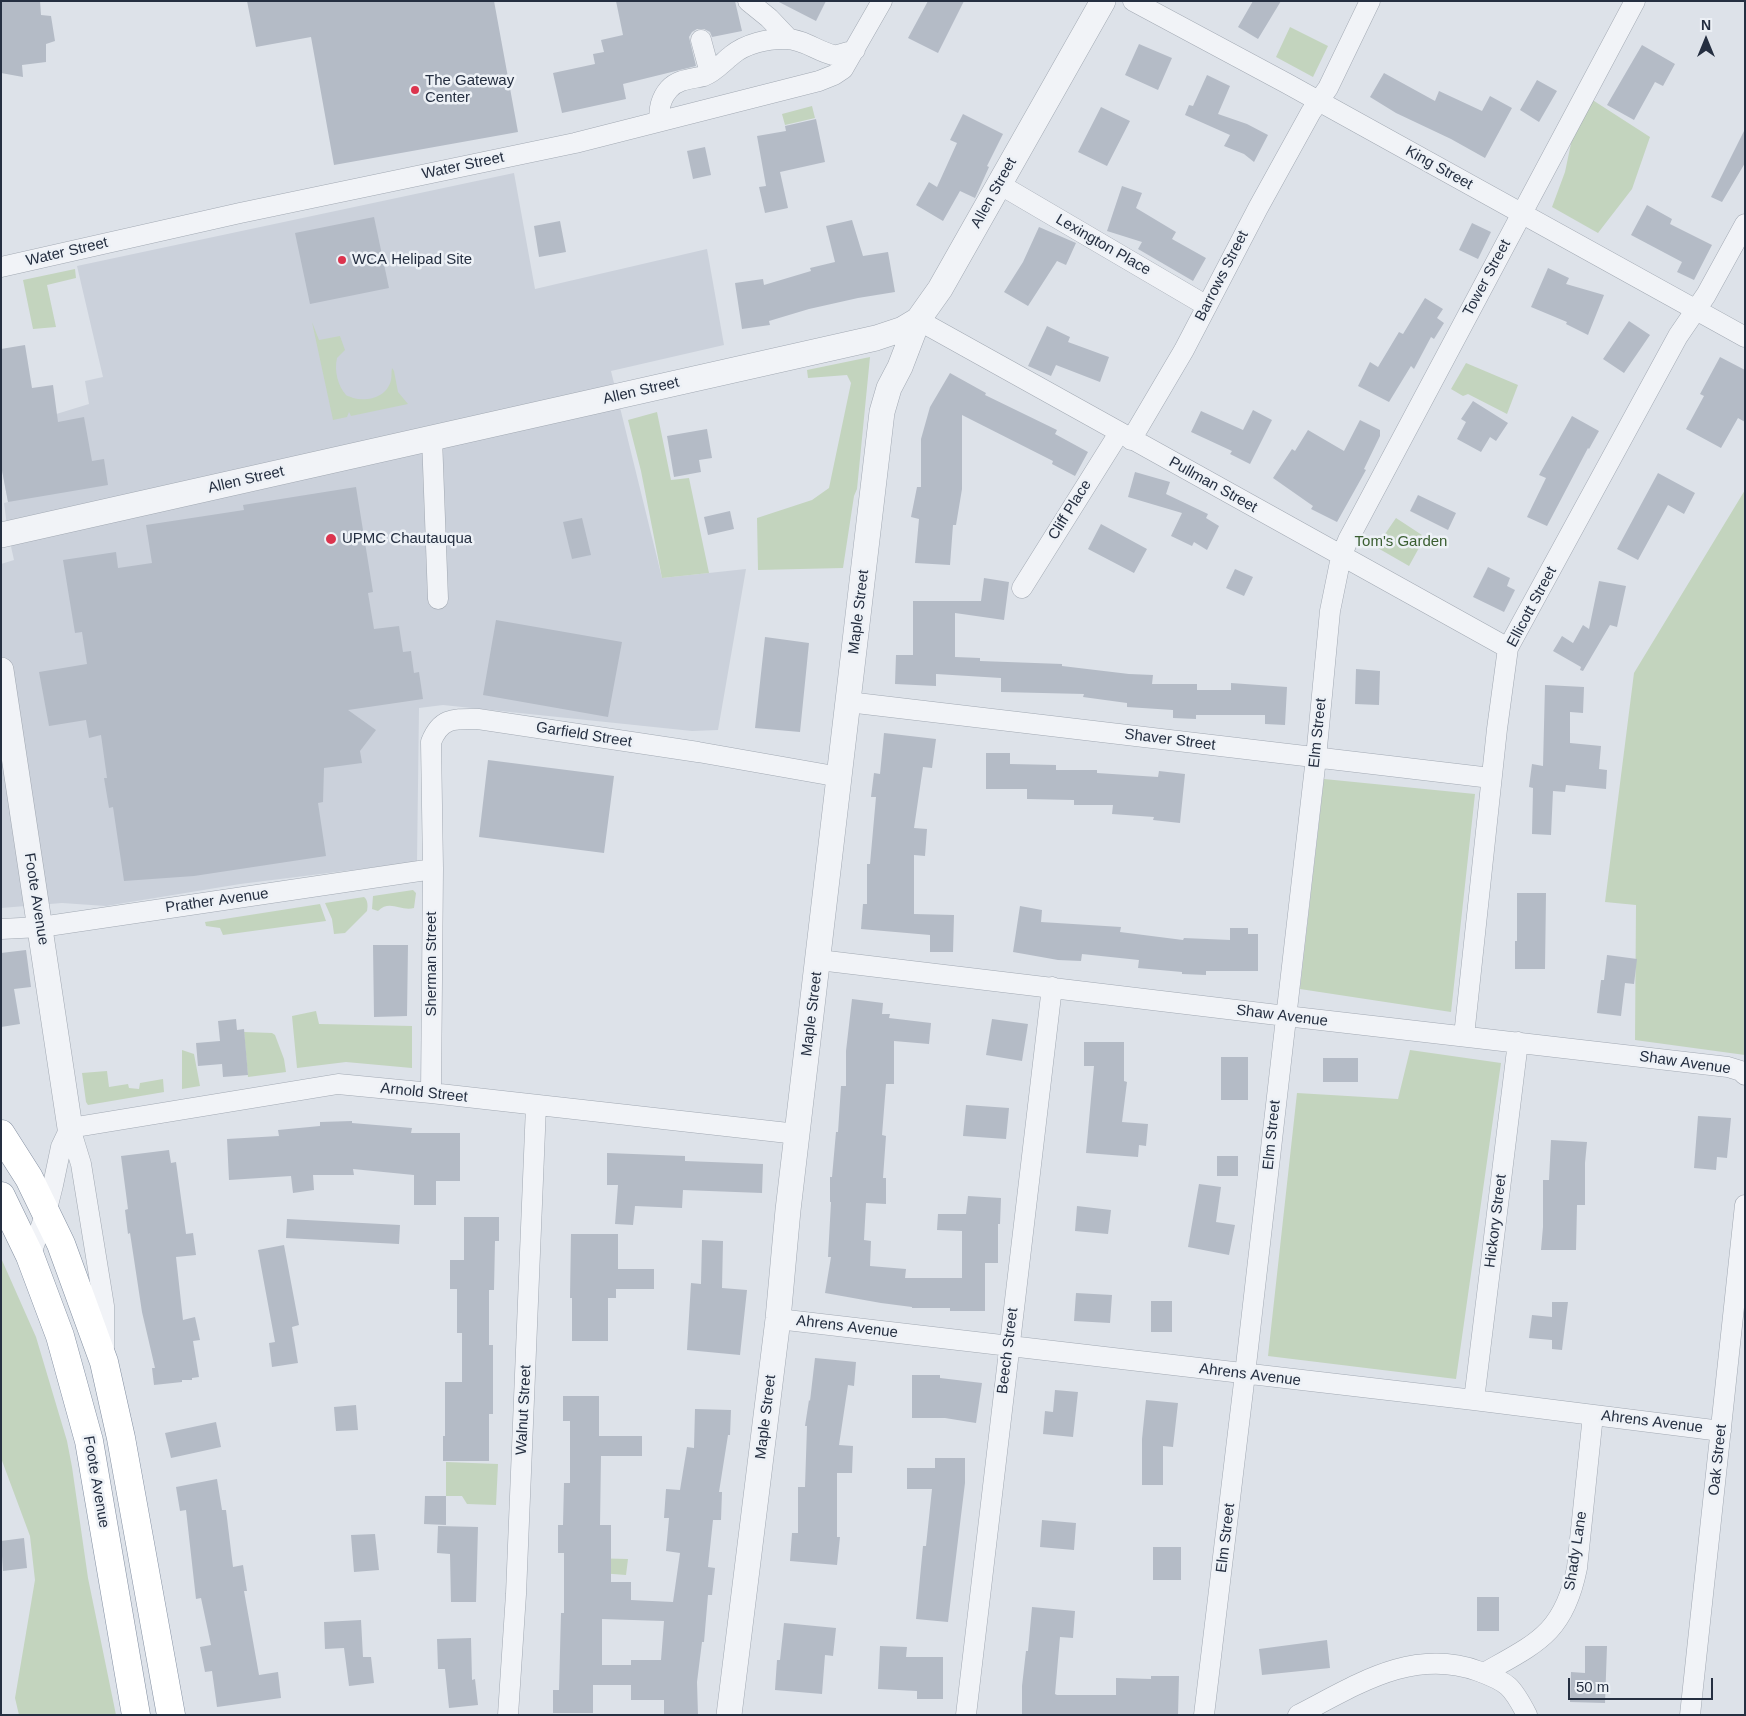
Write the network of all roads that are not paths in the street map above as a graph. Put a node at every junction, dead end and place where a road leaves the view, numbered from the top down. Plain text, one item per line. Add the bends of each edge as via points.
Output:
1 (748, 1) edge
2 (882, 1) edge
3 (1133, 1) edge
4 (1370, 1) edge
5 (1635, 1) edge
6 (1098, 3) edge
7 (788, 38) junction
8 (701, 40) dead end
9 (855, 50) junction
10 (710, 73) junction
11 (1319, 100) junction
12 (660, 121) junction
13 (999, 184) junction
14 (1521, 213) junction
15 (1745, 224) edge
16 (1, 267) edge
17 (1207, 306) junction
18 (1695, 310) junction
19 (918, 320) junction
20 (1745, 338) edge
21 (1125, 436) junction
22 (432, 438) junction
23 (1, 535) edge
24 (1342, 557) junction
25 (1022, 588) dead end
26 (438, 599) dead end
27 (1508, 648) junction
28 (1, 670) edge
29 (848, 702) junction
30 (1316, 758) junction
31 (840, 777) junction
32 (1492, 778) junction
33 (433, 835) joint
34 (433, 869) junction
35 (41, 927) junction
36 (1, 929) edge
37 (819, 960) junction
38 (1052, 987) junction
39 (1286, 1016) junction
40 (1464, 1036) junction
41 (1518, 1042) junction
42 (1745, 1075) edge
43 (431, 1093) junction
44 (536, 1106) junction
45 (70, 1128) junction
46 (788, 1133) junction
47 (1, 1134) edge
48 (1, 1196) edge
49 (1745, 1205) edge
50 (46, 1213) junction
51 (1743, 1240) edge
52 (30, 1256) junction
53 (778, 1319) junction
54 (1009, 1346) junction
55 (104, 1362) junction
56 (1246, 1374) junction
57 (1474, 1400) junction
58 (1593, 1415) junction
59 (1721, 1431) junction
60 (1484, 1673) junction
61 (136, 1715) edge
62 (172, 1715) edge
63 (508, 1715) edge
64 (729, 1715) edge
65 (966, 1715) edge
66 (1204, 1715) edge
67 (1298, 1715) edge
68 (1526, 1715) edge
69 (1690, 1715) edge

1 - 7 street
2 - 9 street, Water Street
3 - 11 street, King Street
4 - 11 street, Barrows Street
5 - 14 street, Tower Street
6 - 13 street, Allen Street
7 - 9 street via 834,55
7 - 10 street via 769,39 751,45 733,54
8 - 10 street
9 - 12 street, Water Street via 844,69 834,76
10 - 12 street via 676,84 668,90 660,106
11 - 14 street, King Street
11 - 17 street, Barrows Street
12 - 16 street, Water Street via 575,143
13 - 17 street, Lexington Place
13 - 19 street, Allen Street via 940,290
14 - 18 street, King Street
14 - 24 street, Tower Street via 1348,540
15 - 18 street, Ellicott Street
17 - 21 street, Barrows Street via 1184,350
18 - 20 street, King Street
18 - 27 street, Ellicott Street
19 - 21 street, Pullman Street
19 - 22 street, Allen Street via 884,336
19 - 29 street, Maple Street via 882,412
21 - 24 street, Pullman Street
21 - 25 street, Cliff Place
22 - 23 street, Allen Street
22 - 26 street
24 - 27 street, Pullman Street
24 - 30 street, Elm Street via 1330,611
27 - 32 street, Ellicott Street
28 - 35 street, Foote Avenue
29 - 30 street, Shaver Street
29 - 31 street, Maple Street
30 - 32 street, Shaver Street
30 - 39 street, Elm Street
31 - 33 street, Garfield Street via 478,719 451,720 439,726 431,742
31 - 37 street, Maple Street
32 - 40 street, Ellicott Street
33 - 34 street, Sherman Street
34 - 35 street, Prather Avenue
34 - 43 street, Sherman Street
35 - 36 street, Prather Avenue
35 - 45 street, Foote Avenue
37 - 38 street, Shaw Avenue
37 - 46 street, Maple Street
38 - 39 street, Shaw Avenue
38 - 54 street, Beech Street
39 - 40 street, Shaw Avenue
39 - 56 street, Elm Street
40 - 41 street, Shaw Avenue
41 - 42 street, Shaw Avenue via 1728,1067
41 - 57 street, Hickory Street
43 - 44 street, Arnold Street
43 - 45 street, Arnold Street via 338,1084
44 - 46 street, Arnold Street
44 - 63 street, Walnut Street
45 - 50 street via 61,1147
45 - 55 street, Foote Avenue via 81,1164 104,1306
46 - 53 street, Maple Street
47 - 50 highway, Foote Avenue via 29,1178
48 - 52 highway, Foote Avenue
49 - 51 street, Oak Street
50 - 52 street
50 - 55 highway, Foote Avenue via 61,1244
51 - 59 street, Oak Street
52 - 61 highway, Foote Avenue via 60,1336 89,1441
53 - 54 street, Ahrens Avenue
53 - 64 street, Maple Street
54 - 56 street, Ahrens Avenue
54 - 65 street, Beech Street
55 - 62 highway, Foote Avenue
56 - 57 street, Ahrens Avenue
56 - 66 street, Elm Street
57 - 58 street, Ahrens Avenue
58 - 59 street, Ahrens Avenue
58 - 60 street, Shady Lane via 1572,1590 1549,1632
59 - 69 street, Oak Street
60 - 67 street via 1440,1663 1400,1668 1374,1676
60 - 68 street via 1505,1683 1517,1696

